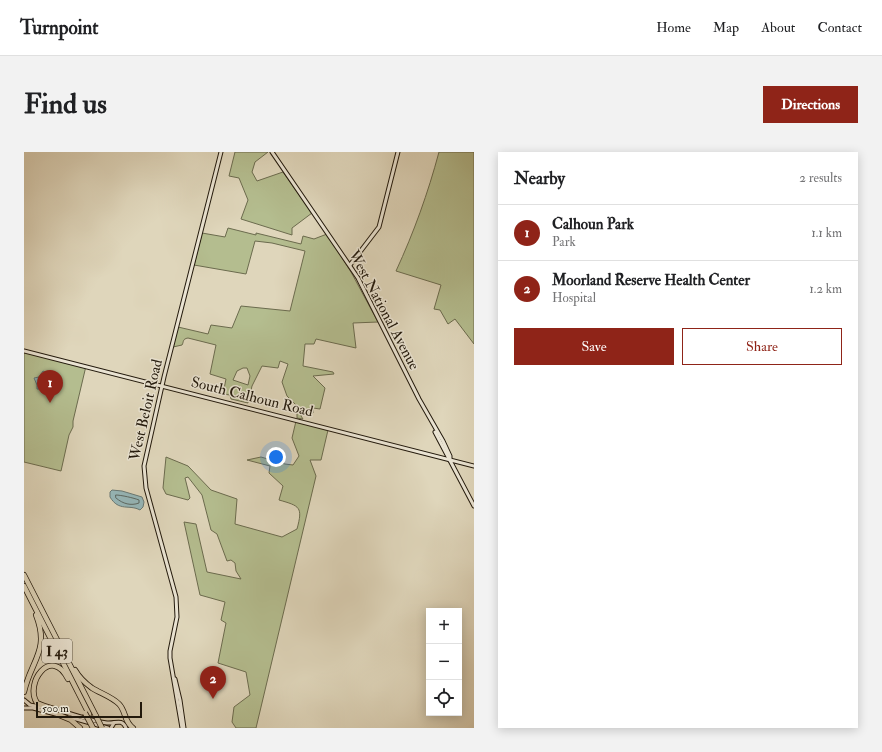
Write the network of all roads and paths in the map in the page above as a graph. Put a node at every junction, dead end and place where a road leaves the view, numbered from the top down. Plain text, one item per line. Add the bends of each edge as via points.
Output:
1 (221, 152) edge
2 (272, 152) edge
3 (398, 152) edge
4 (350, 265) junction
5 (24, 350) edge
6 (162, 386) junction
7 (432, 423) junction
8 (445, 451) junction
9 (441, 458) junction
10 (450, 460) junction
11 (462, 463) junction
12 (474, 466) edge
13 (456, 471) junction
14 (474, 506) edge
15 (24, 575) edge
16 (24, 586) edge
17 (60, 646) junction
18 (173, 673) junction
19 (24, 692) edge
20 (25, 701) edge
21 (24, 708) edge
22 (59, 713) junction
23 (87, 714) junction
24 (125, 716) junction
25 (114, 723) junction
26 (126, 727) edge
27 (80, 728) edge
28 (94, 728) edge
29 (102, 728) edge
30 (108, 728) edge
31 (111, 728) edge
32 (132, 728) edge
33 (182, 728) edge

1 - 6 main road, West Beloit Road
2 - 4 main road, West National Avenue
3 - 4 main road via 379,227
4 - 7 main road, West National Avenue
5 - 6 main road, South Calhoun Road
6 - 9 main road, South Calhoun Road
6 - 18 main road, West Beloit Road via 144,474 176,597 177,617 170,654
7 - 8 main road, West National Avenue
7 - 10 main road, West National Avenue
8 - 9 main road
8 - 10 main road, West National Avenue
9 - 10 main road, South Calhoun Road
10 - 11 main road, South Calhoun Road
10 - 13 main road, West National Avenue
11 - 12 main road, South Calhoun Road
11 - 13 main road via 457,465
13 - 14 main road, West National Avenue
15 - 17 highway, I 43
16 - 19 highway via 40,627 41,643 38,658 27,679
16 - 23 highway, I 43
17 - 24 highway via 80,677 119,704
17 - 29 highway, I 43, bridge
18 - 33 main road, West Beloit Road
18 - 33 main road, West Beloit Road via 183,715
20 - 21 main road
20 - 22 main road via 32,706
21 - 22 main road
22 - 23 highway via 38,703 29,691 31,677 44,666 54,666 63,671
22 - 25 main road
22 - 27 highway
22 - 30 main road
23 - 28 highway, I 43, bridge
24 - 26 highway
24 - 32 highway
25 - 26 main road via 120,722
25 - 31 main road

